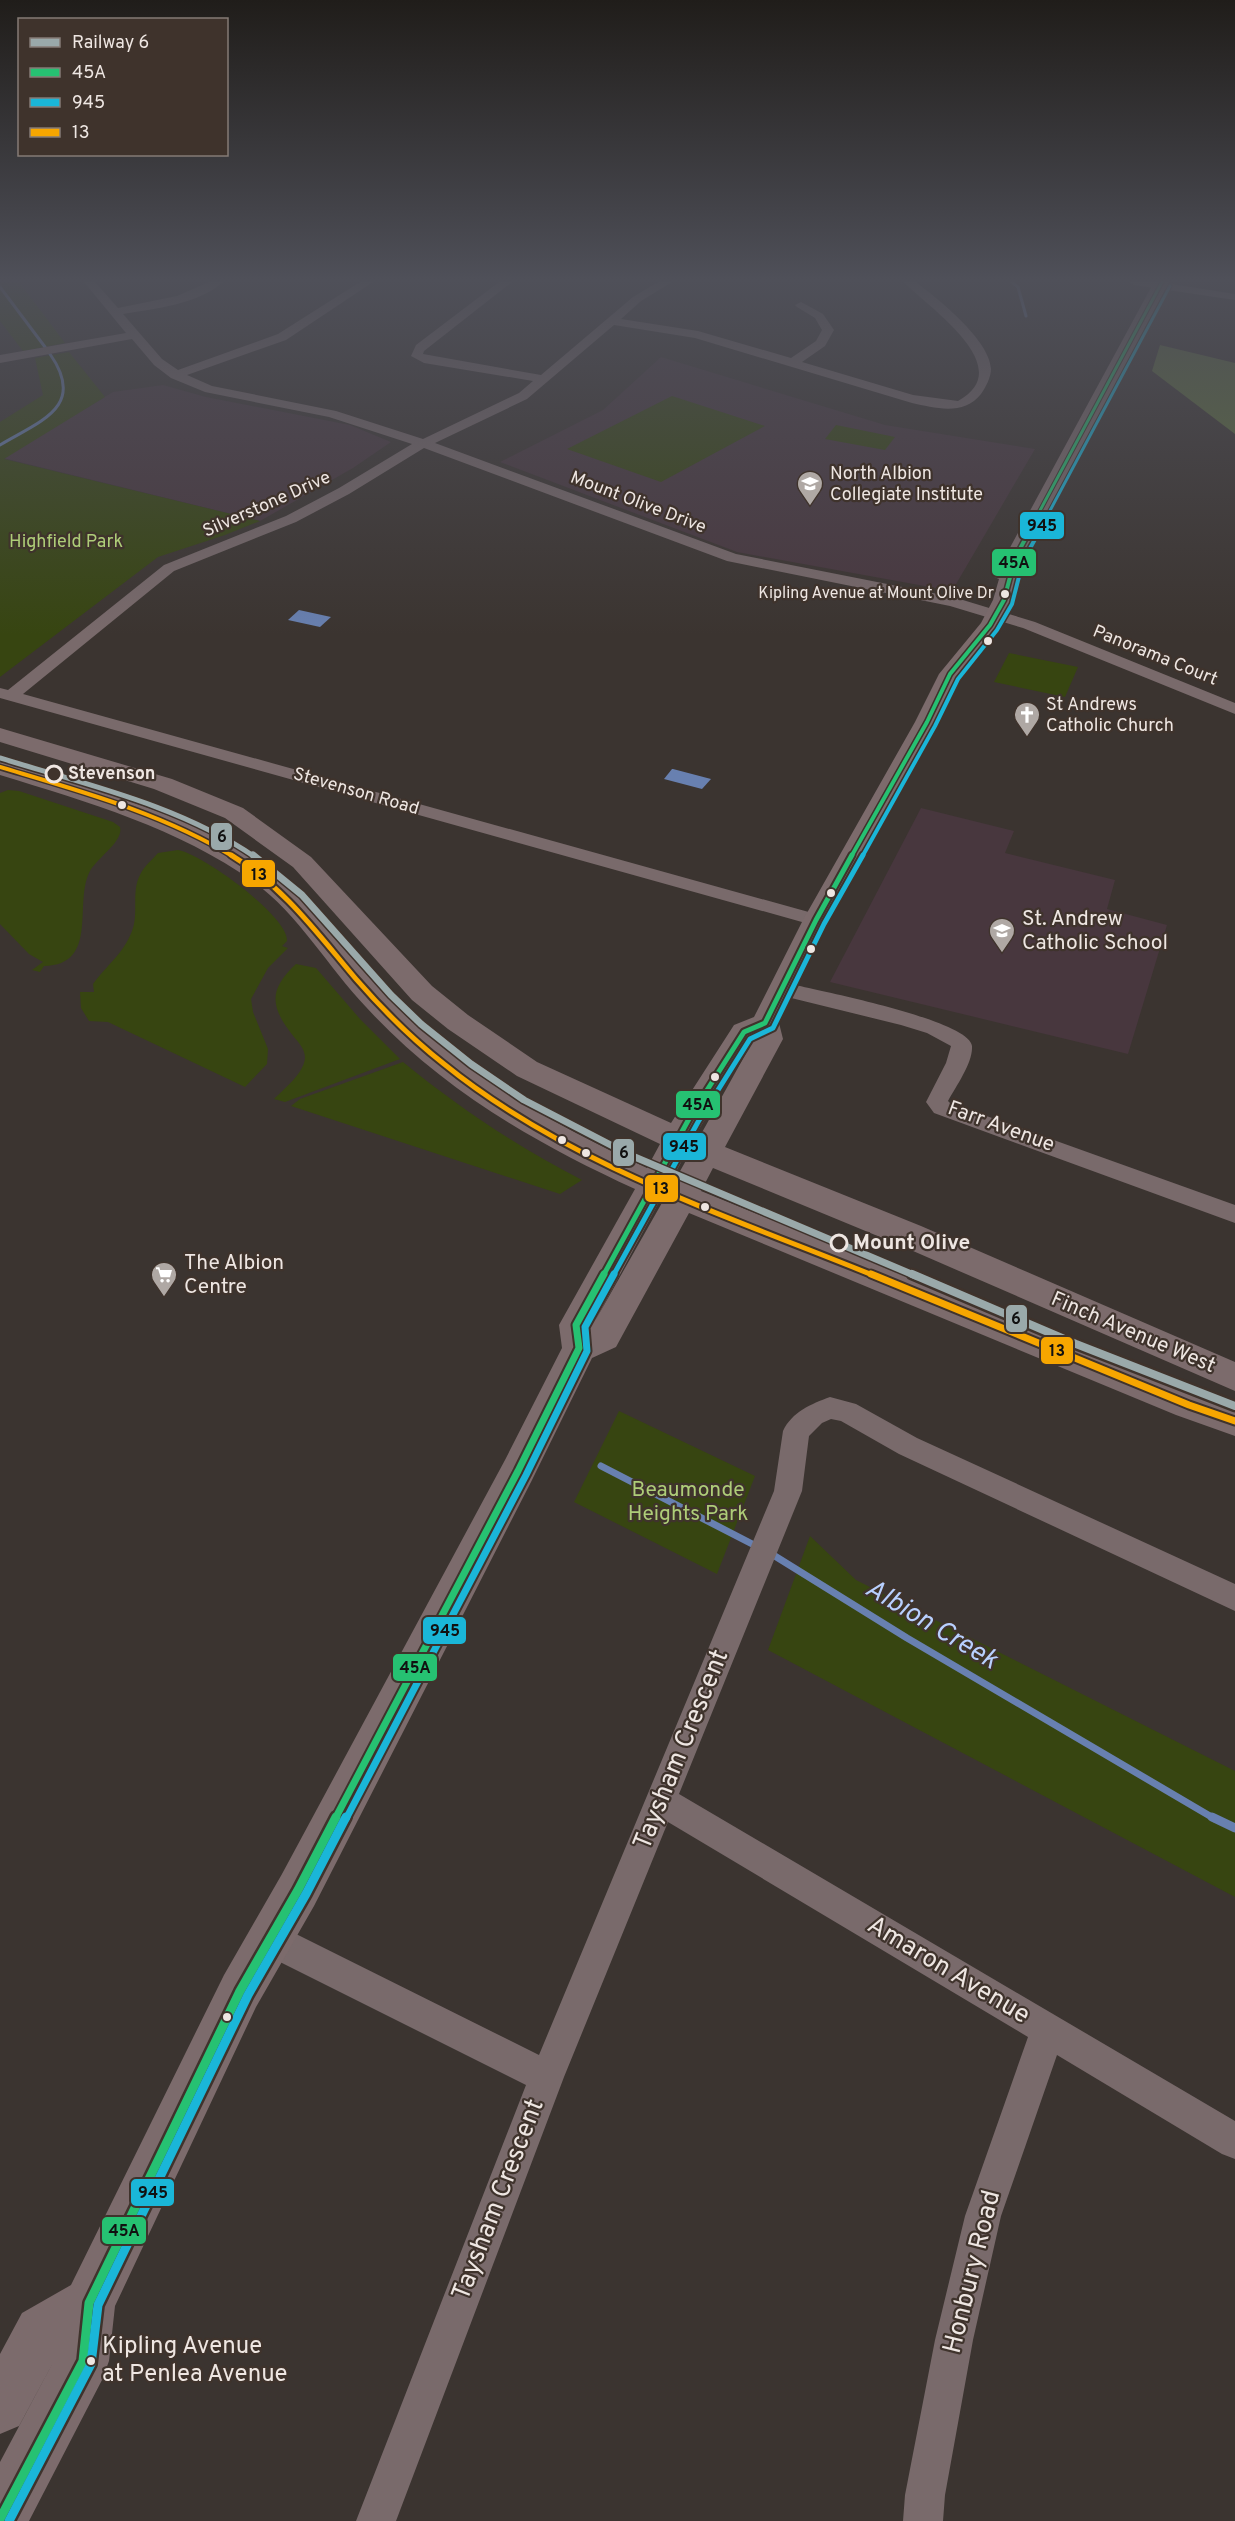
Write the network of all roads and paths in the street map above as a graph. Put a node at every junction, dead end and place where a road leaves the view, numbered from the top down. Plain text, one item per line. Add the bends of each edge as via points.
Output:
1 (254, 400) edge
2 (516, 400) edge
3 (921, 400) edge
4 (968, 400) edge
5 (1099, 400) edge
6 (424, 444) junction
7 (1015, 558) junction
8 (975, 608) junction
9 (1006, 618) junction
10 (950, 674) junction
11 (5, 695) edge
12 (1235, 709) edge
13 (0, 735) edge
14 (0, 767) edge
15 (816, 920) junction
16 (782, 989) junction
17 (765, 1023) junction
18 (677, 1139) junction
19 (708, 1153) junction
20 (668, 1190) junction
21 (1235, 1214) edge
22 (1235, 1377) edge
23 (1235, 1421) edge
24 (1235, 1598) edge
25 (662, 1801) junction
26 (270, 1939) junction
27 (1047, 2030) junction
28 (547, 2077) junction
29 (1235, 2141) edge
30 (89, 2303) junction
31 (0, 2407) edge
32 (0, 2519) edge
33 (376, 2521) edge
34 (923, 2521) edge

1 - 6 street, Mount Olive Drive via 356,420
2 - 6 street, Silverstone Drive
3 - 4 street via 957,405
5 - 7 main road
6 - 8 street, Mount Olive Drive via 723,555
6 - 11 street, Silverstone Drive via 291,519 170,568
7 - 8 main road
7 - 9 main road via 1004,600
8 - 9 street, Mount Olive Drive
8 - 10 main road via 952,651
9 - 10 main road
9 - 12 street, Panorama Court
10 - 15 main road
11 - 15 street, Stevenson Road
13 - 18 main road, Finch Avenue West via 163,784 234,813 302,862 422,993 458,1022 527,1069
14 - 20 main road, Finch Avenue West via 166,824 222,851 267,879 402,1028 445,1064 526,1120
15 - 16 main road
16 - 17 main road
16 - 21 street, Farr Avenue via 923,1024 960,1041 955,1066 937,1102 942,1108
17 - 18 main road via 744,1032
17 - 19 main road via 770,1039
18 - 19 main road, Finch Avenue West
18 - 20 main road
19 - 20 main road
19 - 22 main road, Finch Avenue West via 909,1235
20 - 23 main road, Finch Avenue West
20 - 26 main road via 604,1337 579,1348
24 - 25 street, Taysham Crescent via 908,1446 847,1412 830,1408 813,1415 796,1431 789,1491
25 - 27 street, Amaron Avenue
25 - 28 street, Taysham Crescent
26 - 28 street
26 - 30 main road via 240,1991
27 - 29 street, Amaron Avenue
27 - 34 street, Honbury Road via 983,2216 954,2340
28 - 33 street, Taysham Crescent
30 - 31 main road via 41,2332
30 - 32 main road via 83,2361

